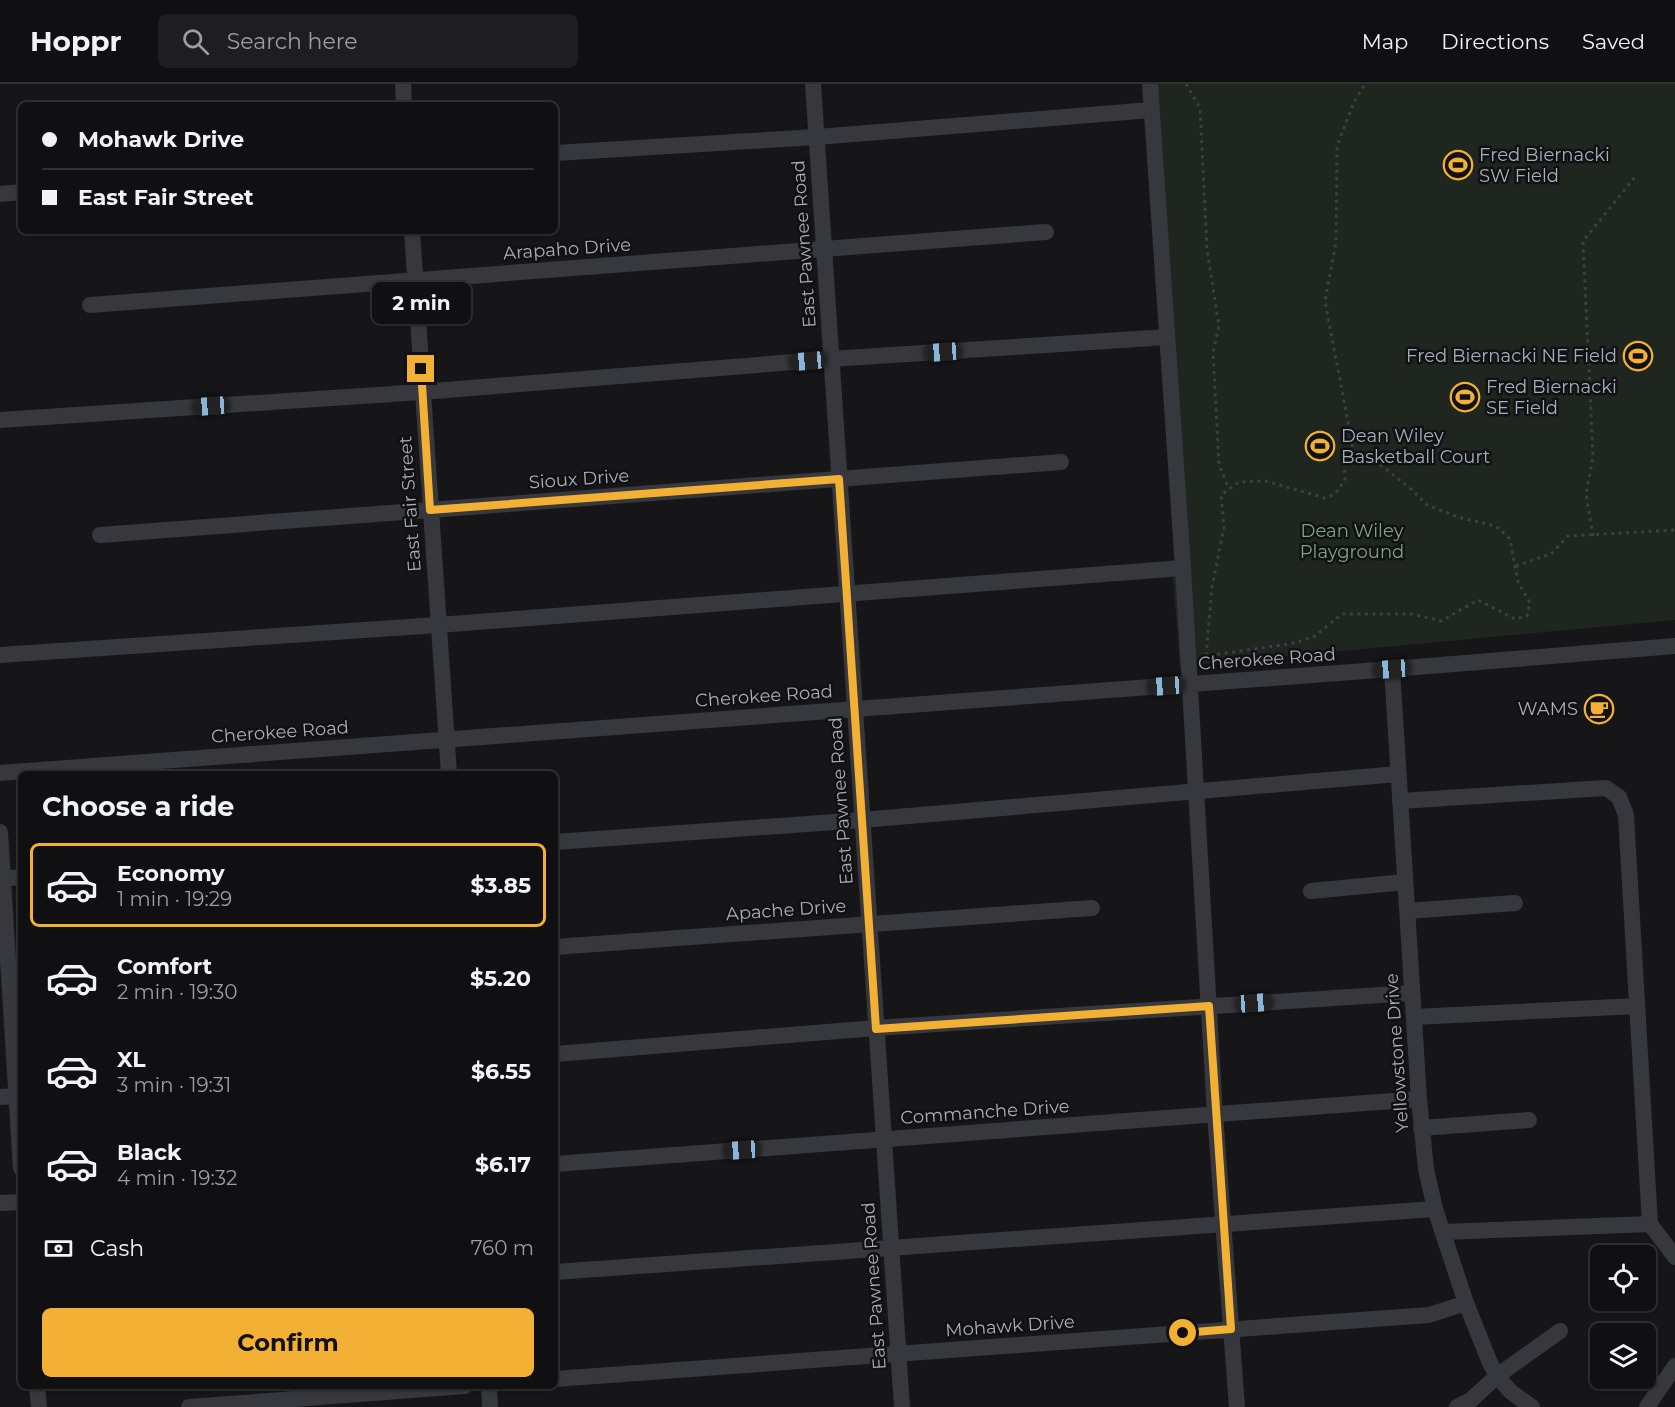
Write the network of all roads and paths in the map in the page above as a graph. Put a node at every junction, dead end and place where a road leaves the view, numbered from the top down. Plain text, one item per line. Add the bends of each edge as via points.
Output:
1 (403, 84) edge
2 (813, 84) edge
3 (1149, 84) edge
4 (1186, 84) edge
5 (1365, 84) edge
6 (404, 102) edge
7 (1151, 110) junction
8 (817, 137) junction
9 (558, 153) edge
10 (1635, 177) dead end
11 (18, 192) edge
12 (0, 194) edge
13 (1046, 232) dead end
14 (412, 234) edge
15 (823, 249) junction
16 (415, 280) junction
17 (90, 305) dead end
18 (1167, 337) junction
19 (831, 359) junction
20 (422, 392) junction
21 (0, 420) edge
22 (1354, 454) junction
23 (1061, 462) dead end
24 (839, 479) junction
25 (1229, 489) junction
26 (430, 510) junction
27 (1675, 530) edge
28 (100, 535) dead end
29 (1593, 536) junction
30 (1515, 566) junction
31 (1183, 568) junction
32 (847, 593) junction
33 (438, 625) junction
34 (1675, 646) edge
35 (0, 655) edge
36 (1206, 656) junction
37 (1392, 669) junction
38 (1190, 684) junction
39 (855, 708) junction
40 (447, 739) junction
41 (26, 771) edge
42 (449, 771) edge
43 (18, 772) edge
44 (0, 773) edge
45 (1398, 774) junction
46 (1196, 792) junction
47 (1400, 801) junction
48 (862, 820) junction
49 (0, 832) edge
50 (558, 842) edge
51 (18, 877) edge
52 (1, 878) edge
53 (1405, 882) junction
54 (1311, 891) dead end
55 (1515, 903) dead end
56 (1092, 908) dead end
57 (1408, 911) junction
58 (868, 924) junction
59 (558, 946) edge
60 (1412, 993) junction
61 (1209, 1006) junction
62 (1637, 1006) junction
63 (1414, 1017) junction
64 (876, 1029) junction
65 (558, 1054) edge
66 (12, 1096) edge
67 (1419, 1100) junction
68 (1215, 1114) junction
69 (1529, 1120) dead end
70 (1421, 1128) junction
71 (883, 1140) junction
72 (18, 1144) edge
73 (558, 1164) edge
74 (18, 1202) edge
75 (0, 1203) edge
76 (1436, 1209) junction
77 (1223, 1224) junction
78 (1650, 1224) junction
79 (1443, 1232) junction
80 (890, 1248) junction
81 (1675, 1257) edge
82 (558, 1272) edge
83 (1467, 1303) junction
84 (1231, 1329) junction
85 (1560, 1331) dead end
86 (898, 1354) junction
87 (1675, 1366) edge
88 (1497, 1376) junction
89 (558, 1379) edge
90 (37, 1389) edge
91 (426, 1389) edge
92 (489, 1389) edge
93 (39, 1407) edge
94 (189, 1407) edge
95 (490, 1407) edge
96 (902, 1407) edge
97 (1237, 1407) edge
98 (1457, 1407) edge
99 (1532, 1407) edge
100 (1647, 1407) edge

1 - 6 street
2 - 8 street, East Pawnee Road
3 - 7 street
4 - 25 path via 1200,108 1207,250 1219,326 1213,352 1219,465
5 - 22 path via 1337,146 1336,242 1325,301
7 - 8 street
7 - 18 street
8 - 9 street
8 - 15 street, East Pawnee Road
10 - 29 path via 1583,241 1593,456 1587,494
11 - 12 street
13 - 15 street, Arapaho Drive
14 - 16 street, East Fair Street
15 - 16 street, Arapaho Drive
15 - 19 street, East Pawnee Road
16 - 17 street, Arapaho Drive
16 - 20 street, East Fair Street
18 - 19 street
18 - 31 street
19 - 20 street
19 - 24 street, East Pawnee Road
20 - 21 street
20 - 26 street, East Fair Street
22 - 25 path via 1344,464 1345,480 1335,494 1325,498 1265,482 1239,482
22 - 30 path via 1373,459 1426,505 1496,526 1510,539
23 - 24 street, Sioux Drive
24 - 26 street, Sioux Drive
24 - 32 street, East Pawnee Road
25 - 36 path via 1221,495 1224,527 1212,587
26 - 28 street, Sioux Drive
26 - 33 street, East Fair Street
27 - 29 path
29 - 30 path via 1568,536 1551,554
30 - 36 path via 1518,582 1530,603 1527,616 1515,619 1478,600 1441,621 1412,614 1342,614 1315,636 1295,643
31 - 32 street
31 - 38 street
32 - 33 street
32 - 39 street, East Pawnee Road
33 - 35 street
33 - 40 street, East Fair Street
34 - 37 street, Cherokee Road
36 - 38 path
37 - 38 street, Cherokee Road
37 - 45 street, Yellowstone Drive
38 - 39 street, Cherokee Road
38 - 46 street
39 - 40 street, Cherokee Road
39 - 48 street, East Pawnee Road
40 - 41 street, Cherokee Road
40 - 42 street, East Fair Street
43 - 44 street, Cherokee Road
45 - 46 street
45 - 47 street, Yellowstone Drive
46 - 48 street
46 - 61 street
47 - 53 street, Yellowstone Drive
47 - 62 street via 1606,788 1619,797 1626,815
48 - 50 street
48 - 58 street, East Pawnee Road
49 - 52 street
51 - 52 street
52 - 66 street
53 - 54 street
53 - 57 street, Yellowstone Drive
55 - 57 street
56 - 58 street, Apache Drive
57 - 60 street, Yellowstone Drive
58 - 59 street, Apache Drive
58 - 64 street, East Pawnee Road
60 - 61 street
60 - 63 street, Yellowstone Drive
61 - 64 street
61 - 68 street
62 - 63 street
62 - 78 street
63 - 67 street, Yellowstone Drive
64 - 65 street
64 - 71 street, East Pawnee Road
66 - 72 street
67 - 68 street, Commanche Drive
67 - 70 street, Yellowstone Drive
68 - 71 street, Commanche Drive
68 - 77 street
69 - 70 street
70 - 76 street, Yellowstone Drive
71 - 73 street, Commanche Drive
71 - 80 street, East Pawnee Road
74 - 75 street
76 - 77 street
76 - 79 street, Yellowstone Drive
77 - 80 street
77 - 84 street
78 - 79 street
78 - 81 street
79 - 83 street, Yellowstone Drive
80 - 82 street
80 - 86 street, East Pawnee Road
83 - 84 street, Mohawk Drive via 1430,1315
83 - 88 street, Yellowstone Drive
84 - 86 street, Mohawk Drive
84 - 97 street
85 - 88 street
86 - 89 street, Mohawk Drive
86 - 96 street, East Pawnee Road
87 - 100 street
88 - 98 street via 1471,1400
88 - 99 street, Yellowstone Drive
90 - 93 street
91 - 94 street
92 - 95 street

